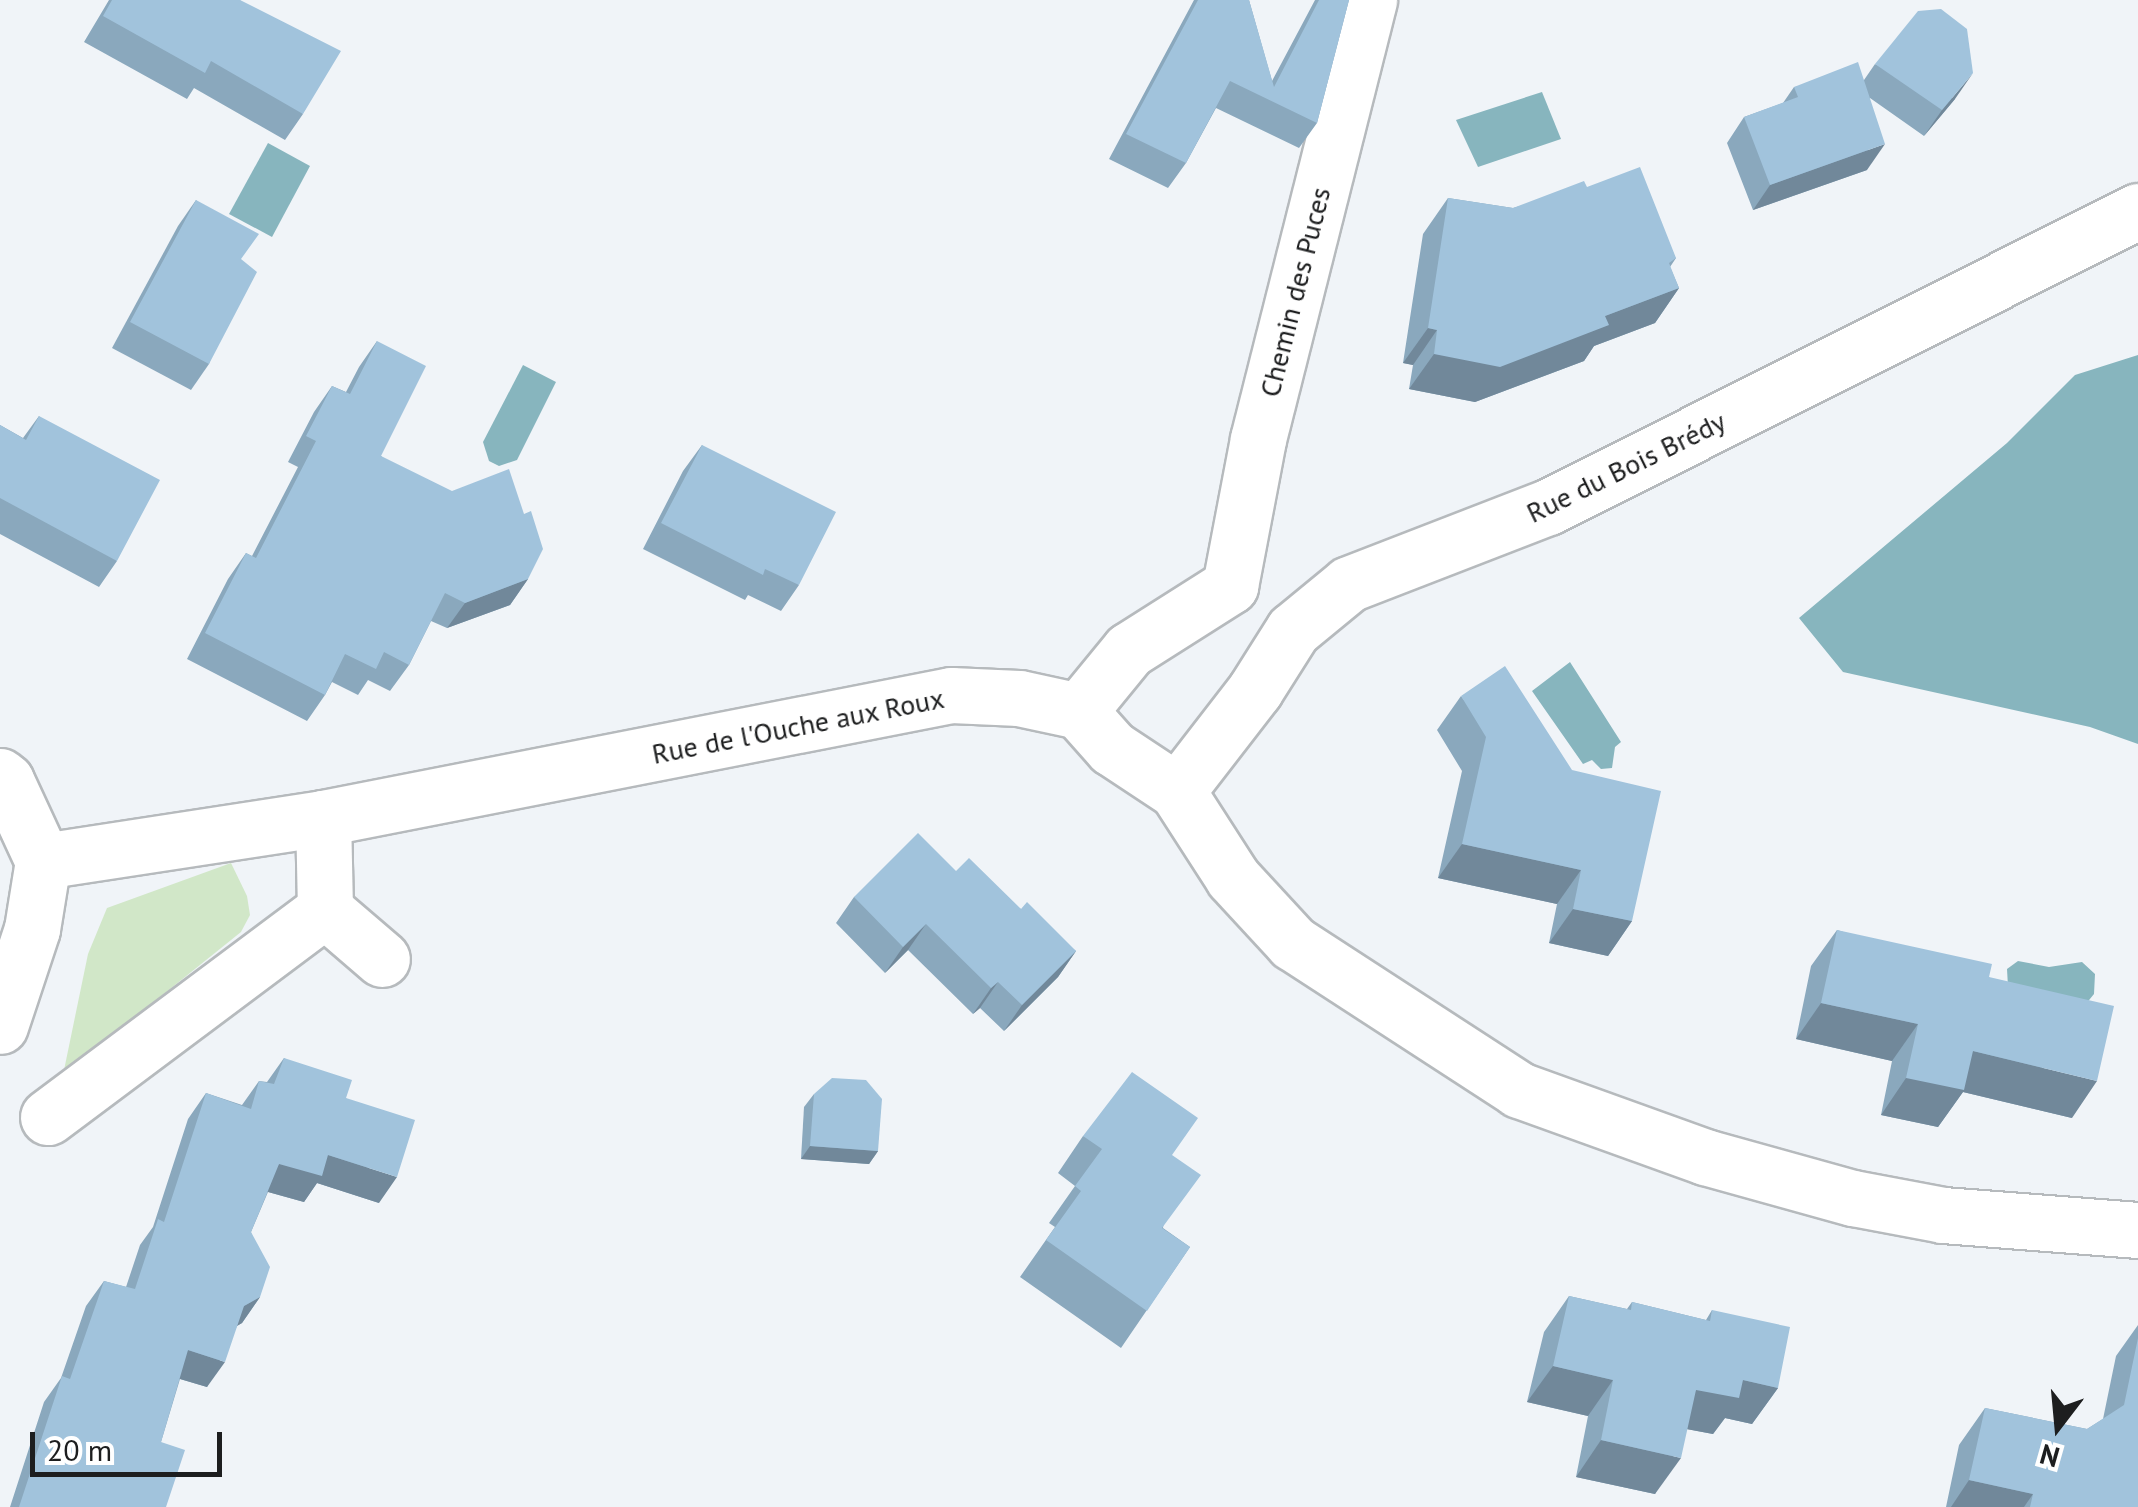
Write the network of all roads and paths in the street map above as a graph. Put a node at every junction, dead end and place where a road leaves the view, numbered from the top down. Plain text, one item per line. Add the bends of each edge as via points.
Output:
1 (1369, 0) edge
2 (2138, 211) edge
3 (1079, 711) junction
4 (0, 776) edge
5 (1177, 791) junction
6 (323, 818) junction
7 (43, 861) junction
8 (326, 910) junction
9 (382, 959) dead end
10 (0, 1026) edge
11 (48, 1117) dead end
12 (2138, 1230) edge

1 - 3 street, Chemin des Puces via 1258,439 1230,586 1129,650
2 - 5 street, Rue du Bois Brédy via 1548,507 1349,584 1293,630
3 - 5 street via 1112,748
3 - 6 street, Rue de l'Ouche aux Roux via 1019,698 951,695
4 - 7 street
5 - 12 street via 1233,878 1293,943 1519,1090 1705,1157 1853,1198 1943,1215
6 - 7 street, Rue de l'Ouche aux Roux
6 - 8 street
7 - 10 street via 32,929
8 - 9 street
8 - 11 street

